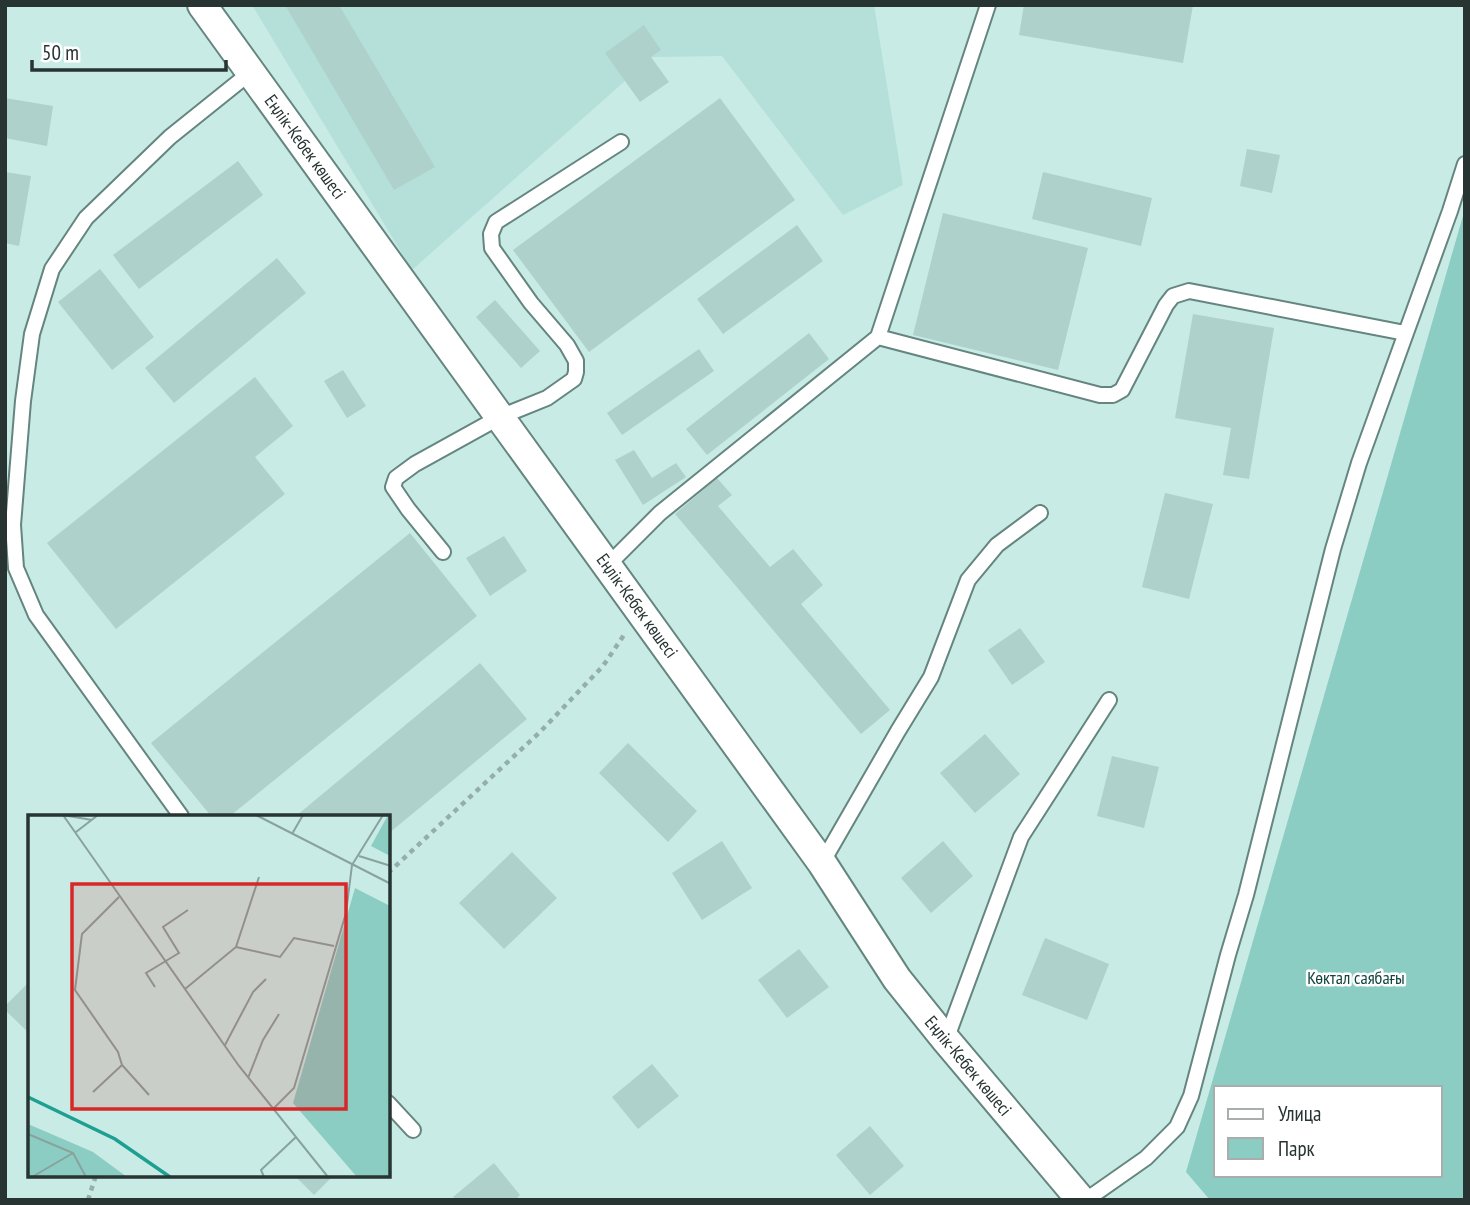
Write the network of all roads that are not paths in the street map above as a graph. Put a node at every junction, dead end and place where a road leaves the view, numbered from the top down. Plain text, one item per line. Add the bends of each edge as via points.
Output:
1 (202, 5) edge
2 (988, 5) edge
3 (251, 72) junction
4 (621, 142) dead end
5 (1465, 164) edge
6 (1405, 333) junction
7 (878, 337) junction
8 (500, 417) junction
9 (1040, 513) dead end
10 (443, 552) dead end
11 (608, 565) junction
12 (1109, 700) dead end
13 (180, 815) edge
14 (822, 863) junction
15 (946, 1040) junction
16 (390, 1105) edge
17 (413, 1130) dead end
18 (1083, 1200) edge

1 - 3 street, Еңлік-Кебек көшесі
2 - 7 lane
3 - 8 street, Еңлік-Кебек көшесі
3 - 13 lane via 170,137 86,218 52,269 32,334 23,401 13,525 16,568 36,615
4 - 8 lane via 496,222 492,248 576,361 574,379 547,398
5 - 6 lane
6 - 7 lane via 1189,291 1173,296 1166,305 1122,390 1114,395
6 - 18 lane via 1334,549 1191,1096 1177,1127 1146,1158
7 - 11 lane via 660,513
8 - 10 lane via 415,464 393,483
8 - 11 street, Еңлік-Кебек көшесі
9 - 14 lane via 997,545 968,580 931,677
11 - 14 street, Еңлік-Кебек көшесі
12 - 15 lane via 1021,837
14 - 15 street, Еңлік-Кебек көшесі via 897,979
15 - 18 street, Еңлік-Кебек көшесі
16 - 17 lane

